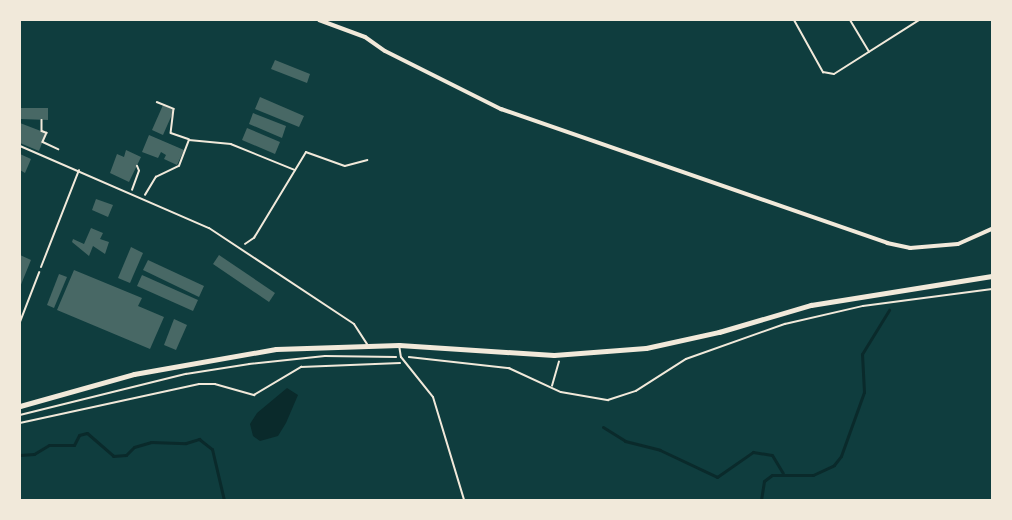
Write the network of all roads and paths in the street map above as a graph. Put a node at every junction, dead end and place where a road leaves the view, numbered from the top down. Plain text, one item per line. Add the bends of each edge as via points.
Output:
1 (319, 20) edge
2 (794, 20) edge
3 (850, 20) edge
4 (919, 20) edge
5 (868, 52) junction
6 (157, 102) dead end
7 (42, 120) dead end
8 (189, 140) junction
9 (20, 146) edge
10 (58, 149) dead end
11 (367, 160) dead end
12 (136, 166) dead end
13 (295, 170) junction
14 (79, 171) junction
15 (131, 193) junction
16 (143, 199) junction
17 (993, 229) edge
18 (235, 245) junction
19 (41, 267) joint
20 (993, 276) edge
21 (20, 322) edge
22 (367, 344) junction
23 (399, 345) junction
24 (562, 354) junction
25 (401, 357) junction
26 (551, 387) dead end
27 (20, 406) edge
28 (20, 423) edge
29 (464, 501) edge

1 - 17 street via 365,37 385,51 501,109 887,243 910,248 958,244
2 - 5 lane via 823,72 834,74
3 - 5 lane
4 - 5 lane
6 - 8 path via 174,109 171,133
7 - 10 path via 42,130 47,133 43,142
8 - 13 path via 231,144
8 - 16 path via 179,166 156,177
9 - 14 lane
11 - 13 path via 345,166 306,152
12 - 15 path via 139,171
13 - 18 path via 254,238
14 - 15 lane
14 - 19 lane
15 - 16 lane
16 - 18 lane via 209,228
18 - 22 lane via 354,324
19 - 21 path
20 - 24 main road via 811,305 646,348
22 - 23 main road
22 - 27 main road via 276,349 190,362
23 - 24 main road
23 - 25 lane
24 - 26 path
25 - 28 path via 396,366 301,367 254,395 215,384 199,384
25 - 29 lane via 433,397

